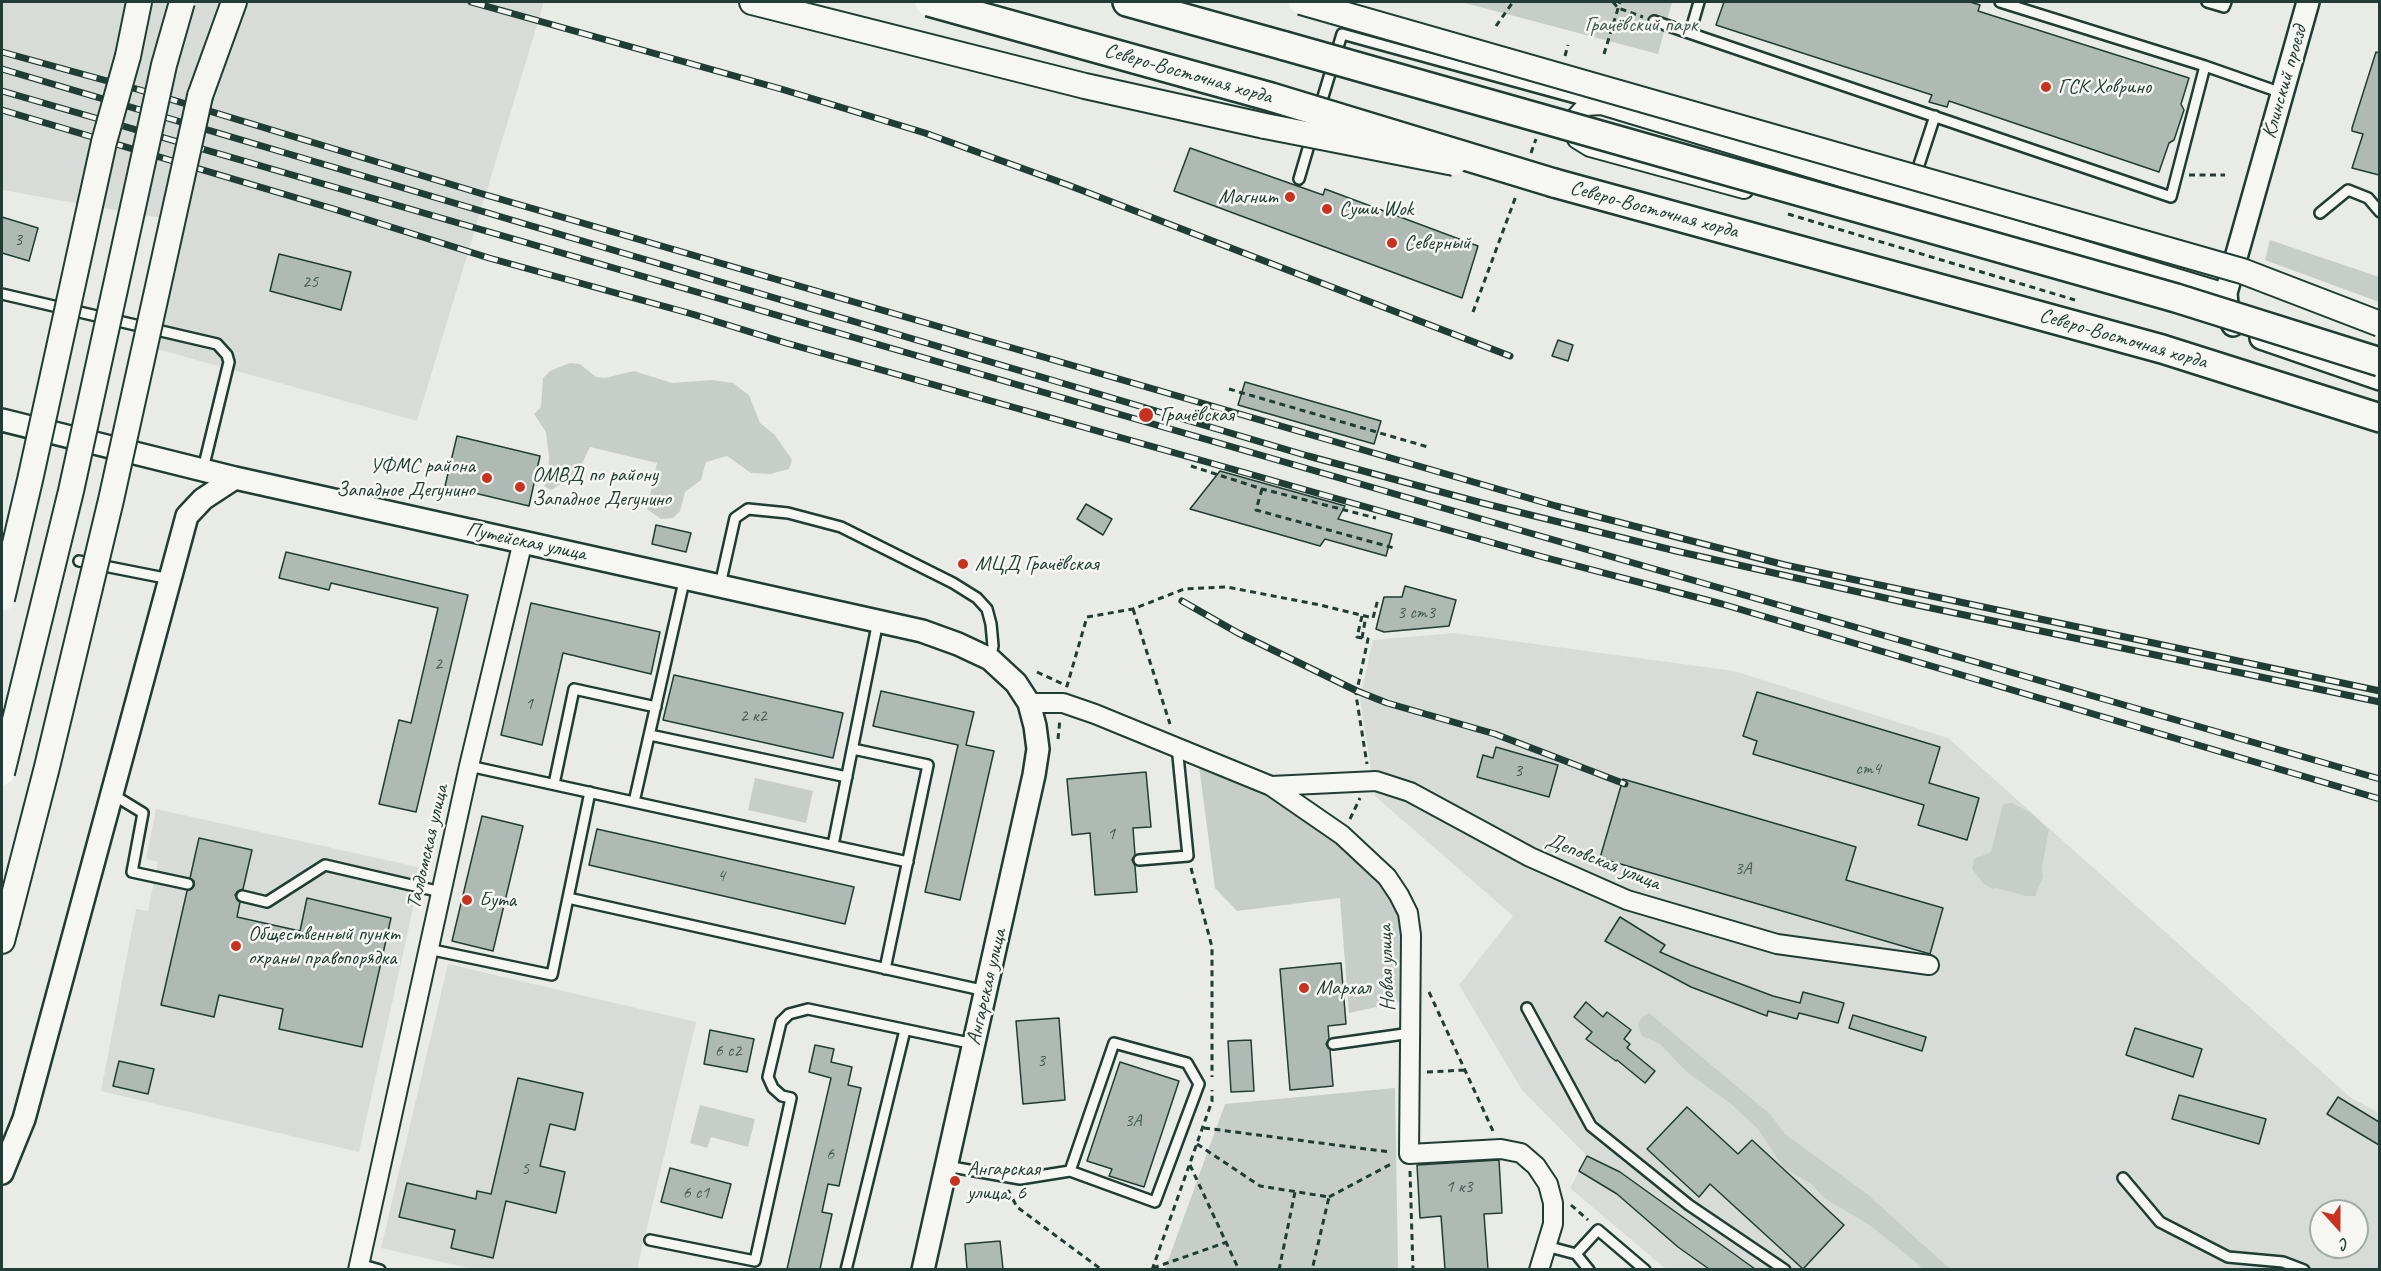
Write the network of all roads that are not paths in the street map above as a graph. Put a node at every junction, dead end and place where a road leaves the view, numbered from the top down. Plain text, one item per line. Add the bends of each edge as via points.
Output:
1 (137, 2) edge
2 (182, 2) edge
3 (218, 2) edge
4 (234, 2) edge
5 (752, 2) edge
6 (930, 2) edge
7 (1127, 2) edge
8 (1301, 2) edge
9 (1699, 2) edge
10 (2000, 2) edge
11 (2207, 2) edge
12 (2226, 2) edge
13 (2308, 2) edge
14 (1654, 21) road end
15 (1690, 33) junction
16 (2205, 66) junction
17 (2282, 93) junction
18 (200, 96) junction
19 (1601, 105) junction
20 (1935, 116) junction
21 (1299, 179) dead end
22 (1554, 183) junction
23 (1913, 194) junction
24 (2379, 212) edge
25 (2320, 213) dead end
26 (1915, 237) junction
27 (2226, 293) junction
28 (2, 294) edge
29 (2233, 324) junction
30 (2379, 324) edge
31 (2379, 362) edge
32 (2379, 380) edge
33 (2379, 418) edge
34 (2, 420) edge
35 (203, 469) junction
36 (235, 478) junction
37 (523, 541) junction
38 (79, 561) dead end
39 (685, 577) junction
40 (170, 579) junction
41 (720, 585) junction
42 (2, 599) edge
43 (878, 621) junction
44 (990, 659) junction
45 (1029, 703) junction
46 (656, 707) junction
47 (650, 735) junction
48 (1177, 746) junction
49 (853, 749) junction
50 (469, 766) junction
51 (2, 773) edge
52 (847, 777) junction
53 (554, 784) junction
54 (1271, 786) junction
55 (590, 792) junction
56 (112, 794) junction
57 (634, 802) junction
58 (833, 845) junction
59 (1139, 860) dead end
60 (908, 862) junction
61 (188, 884) dead end
62 (441, 892) junction
63 (242, 897) dead end
64 (568, 898) junction
65 (4, 932) edge
66 (428, 949) junction
67 (1929, 965) dead end
68 (885, 969) junction
69 (986, 991) junction
70 (1527, 1008) dead end
71 (905, 1030) junction
72 (1411, 1032) junction
73 (974, 1044) junction
74 (1333, 1044) dead end
75 (946, 1166) junction
76 (1070, 1171) junction
77 (2, 1173) edge
78 (2123, 1178) dead end
79 (650, 1239) dead end
80 (1546, 1246) junction
81 (1576, 1254) junction
82 (358, 1267) edge
83 (380, 1269) edge
84 (846, 1269) edge
85 (923, 1269) edge
86 (1539, 1269) edge
87 (1589, 1269) edge
88 (1645, 1269) edge
89 (1785, 1269) edge
90 (2304, 1269) edge

1 - 42 main road, bridge via 128,56 104,142
2 - 51 main road, bridge via 164,65 70,491
3 - 18 main road
4 - 18 main road
5 - 22 main road, bridge via 1085,86
6 - 22 main road, Северо-Восточная хорда, bridge via 1271,97
7 - 31 main road, bridge via 2176,298
8 - 30 main road, bridge via 2231,268
9 - 15 lane
10 - 16 lane
11 - 12 lane via 2224,7
13 - 17 street, Клинский проезд
14 - 15 lane
15 - 20 lane
16 - 17 lane
16 - 20 lane via 2171,197
17 - 27 street, Клинский проезд
18 - 65 main road, bridge via 111,500
19 - 21 lane via 1341,34
19 - 23 street
19 - 26 street via 1586,106 1574,124 1577,139 1590,147
20 - 23 lane
22 - 33 main road, Северо-Восточная хорда via 2162,349
23 - 26 lane via 1903,215 1905,225
23 - 27 street
24 - 25 lane via 2368,198 2348,190
26 - 29 street
27 - 29 street via 2228,316
28 - 35 lane via 217,344 229,362
29 - 32 street via 2242,331
34 - 35 street, Путейская улица
35 - 36 street, Путейская улица
36 - 37 street, Путейская улица
36 - 40 street via 203,499 187,516
37 - 39 street, Путейская улица
37 - 50 street, Талдомская улица
38 - 40 lane
39 - 41 street, Путейская улица
39 - 46 lane
40 - 56 street
41 - 43 street, Путейская улица
41 - 44 lane via 735,518 748,509 788,513 842,527 978,598 987,609 991,624
43 - 44 street, Путейская улица via 922,631
43 - 49 lane
44 - 45 street, Путейская улица via 1016,682
45 - 48 street, Новая улица via 1063,703
45 - 69 street, Ангарская улица via 1038,748 1034,775
46 - 47 lane
46 - 53 lane via 574,689
47 - 52 lane
47 - 57 lane
48 - 54 street, Новая улица
48 - 59 lane via 1188,856
49 - 52 lane
49 - 60 lane via 928,765
50 - 53 lane
50 - 62 street, Талдомская улица
52 - 58 lane
53 - 55 lane
54 - 67 street, Деповская улица via 1369,781 1410,792 1530,857 1627,900 1777,944
54 - 72 street, Новая улица via 1342,835 1387,877 1400,895 1408,913 1412,954
55 - 57 lane
55 - 64 lane
56 - 61 lane via 144,813 132,872
56 - 77 street via 24,1119
57 - 58 lane
58 - 60 lane
60 - 68 lane
62 - 63 lane via 325,865 267,902
62 - 66 street, Талдомская улица
64 - 66 lane via 552,975
64 - 68 lane
66 - 82 street, Талдомская улица
68 - 69 lane
69 - 73 street, Ангарская улица
70 - 89 lane via 1591,1126 1689,1205
71 - 73 lane
71 - 79 lane via 807,1009 789,1014 781,1022 768,1077 782,1096 792,1098 755,1262
71 - 84 lane
72 - 74 lane
72 - 80 street, Новая улица via 1409,1154 1501,1149 1521,1153 1548,1184 1553,1224
73 - 75 street, Ангарская улица
75 - 76 lane via 1020,1179
75 - 85 street, Ангарская улица
76 - 76 lane via 1155,1202 1199,1084 1187,1063 1114,1042
78 - 90 lane via 2160,1222 2228,1257 2283,1262
80 - 81 lane
80 - 86 street
81 - 87 lane
81 - 88 lane via 1598,1230
82 - 83 lane

